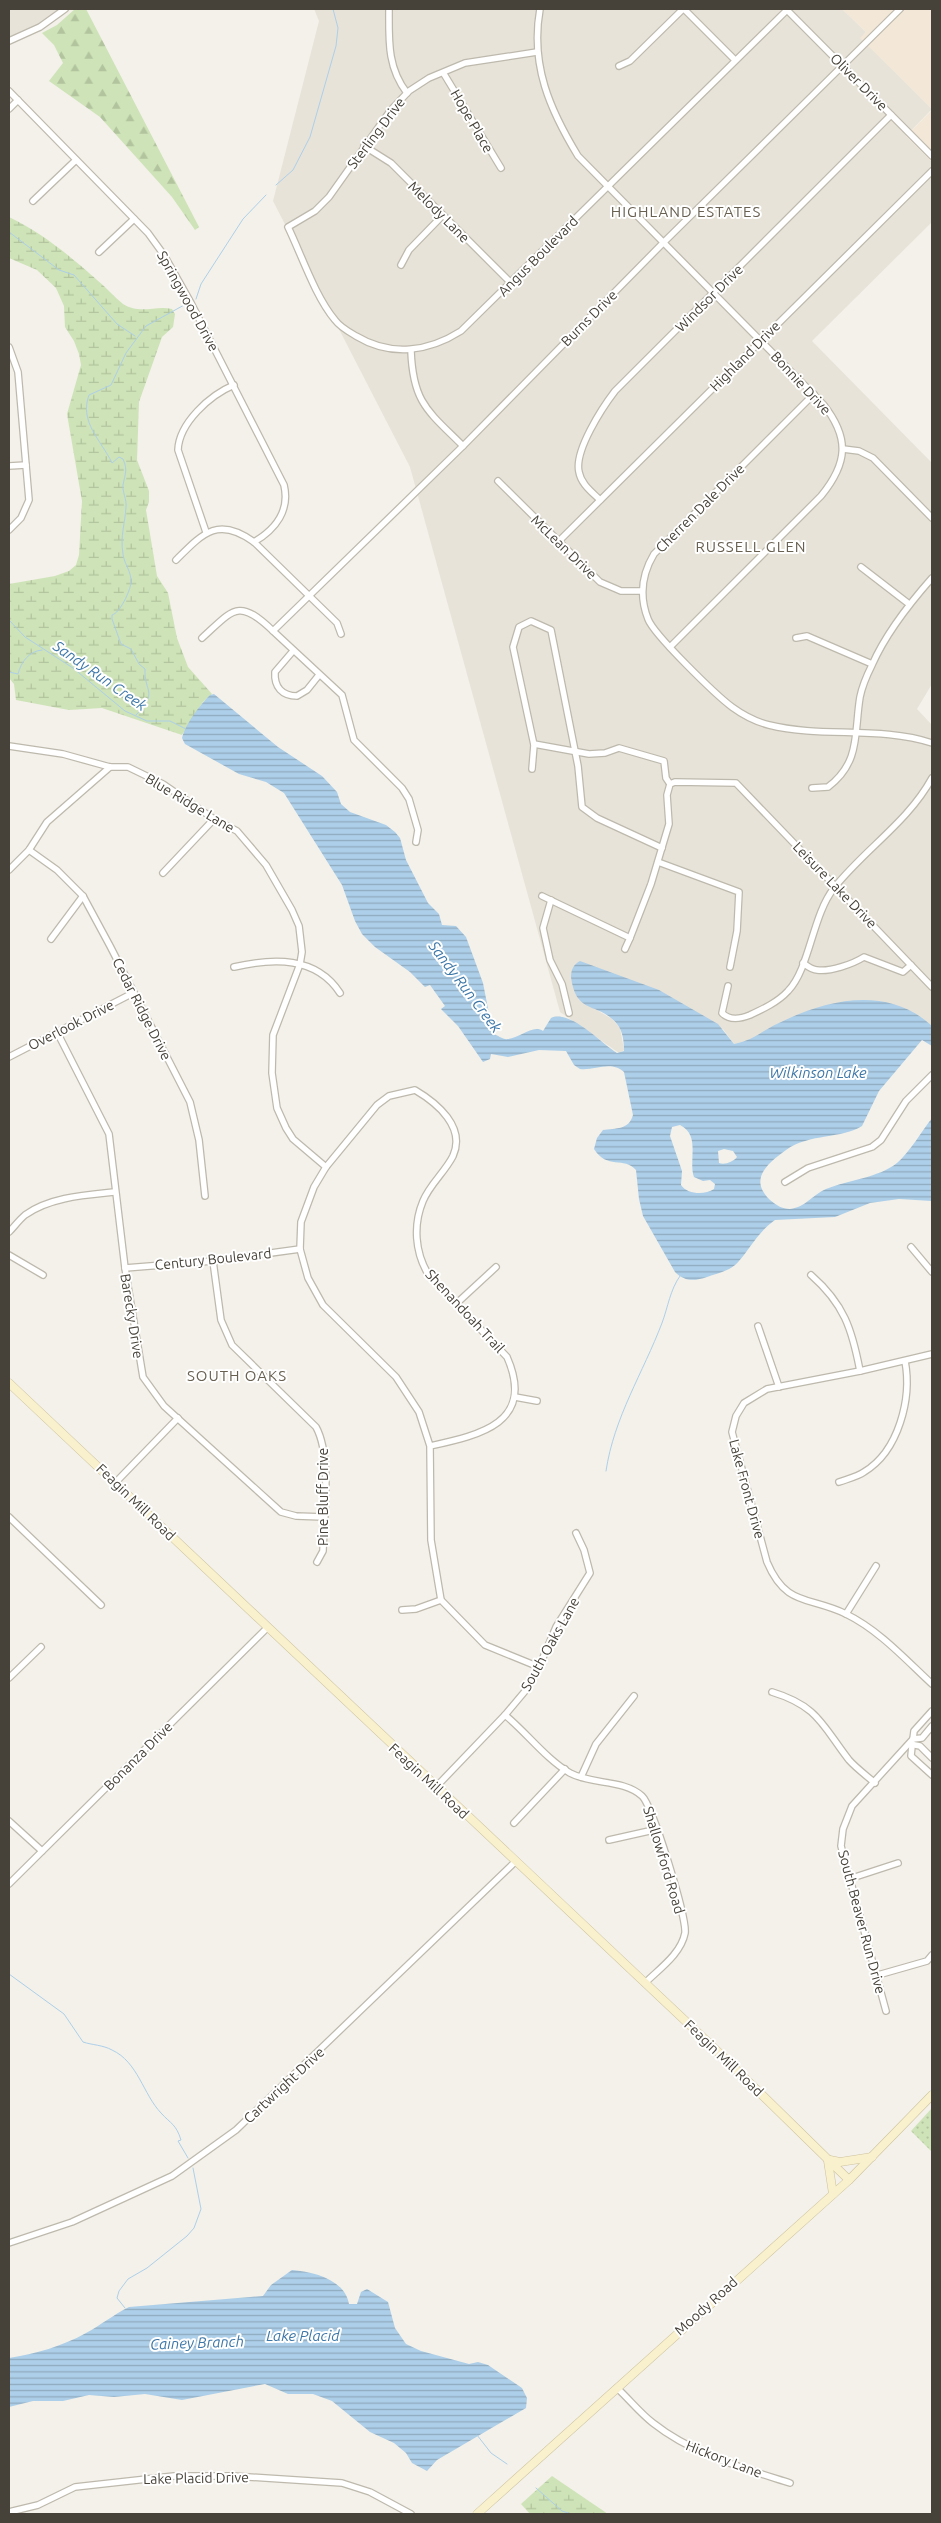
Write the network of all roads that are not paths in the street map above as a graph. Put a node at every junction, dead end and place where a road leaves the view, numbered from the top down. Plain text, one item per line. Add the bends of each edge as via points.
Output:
1 (65, 9) edge
2 (389, 9) edge
3 (540, 9) edge
4 (683, 9) edge
5 (787, 9) edge
6 (900, 9) edge
7 (9, 41) edge
8 (537, 52) junction
9 (735, 60) junction
10 (842, 65) junction
11 (619, 66) dead end
12 (444, 74) junction
13 (9, 91) edge
14 (407, 93) junction
15 (18, 100) junction
16 (9, 109) edge
17 (892, 115) junction
18 (364, 146) junction
19 (932, 156) edge
20 (76, 160) junction
21 (501, 168) dead end
22 (932, 171) edge
23 (607, 187) junction
24 (33, 201) dead end
25 (443, 215) junction
26 (134, 219) junction
27 (288, 227) joint
28 (664, 242) junction
29 (99, 252) dead end
30 (401, 265) dead end
31 (511, 283) junction
32 (713, 292) junction
33 (761, 340) junction
34 (9, 347) edge
35 (411, 351) junction
36 (234, 385) junction
37 (814, 394) junction
38 (463, 446) junction
39 (843, 449) junction
40 (26, 465) junction
41 (9, 466) edge
42 (498, 481) dead end
43 (600, 500) junction
44 (932, 518) edge
45 (9, 530) edge
46 (206, 532) junction
47 (254, 542) junction
48 (558, 542) junction
49 (176, 560) dead end
50 (862, 568) dead end
51 (932, 578) edge
52 (642, 591) junction
53 (308, 595) junction
54 (909, 604) junction
55 (273, 631) junction
56 (341, 634) dead end
57 (202, 638) dead end
58 (796, 638) dead end
59 (670, 646) junction
60 (293, 651) junction
61 (872, 664) junction
62 (319, 675) junction
63 (856, 733) junction
64 (932, 742) edge
65 (534, 744) junction
66 (9, 746) edge
67 (574, 750) junction
68 (110, 767) junction
69 (532, 769) dead end
70 (932, 778) edge
71 (670, 784) junction
72 (812, 788) dead end
73 (214, 819) junction
74 (416, 842) dead end
75 (662, 848) junction
76 (29, 850) junction
77 (658, 862) junction
78 (9, 870) edge
79 (163, 873) dead end
80 (836, 885) junction
81 (83, 896) junction
82 (542, 896) dead end
83 (551, 900) junction
84 (630, 938) junction
85 (51, 939) dead end
86 (625, 949) dead end
87 (803, 963) junction
88 (300, 964) junction
89 (911, 964) junction
90 (234, 966) dead end
91 (730, 967) dead end
92 (728, 986) dead end
93 (932, 987) edge
94 (133, 993) junction
95 (340, 993) dead end
96 (569, 1013) dead end
97 (57, 1032) junction
98 (9, 1056) edge
99 (932, 1074) edge
100 (326, 1166) junction
101 (785, 1182) dead end
102 (116, 1192) junction
103 (205, 1196) dead end
104 (9, 1232) edge
105 (911, 1247) dead end
106 (300, 1249) junction
107 (9, 1255) edge
108 (213, 1261) junction
109 (496, 1267) dead end
110 (125, 1268) junction
111 (932, 1272) edge
112 (43, 1275) dead end
113 (811, 1275) dead end
114 (457, 1303) junction
115 (758, 1326) dead end
116 (932, 1354) edge
117 (905, 1362) junction
118 (860, 1371) junction
119 (9, 1384) edge
120 (779, 1387) junction
121 (515, 1397) junction
122 (537, 1401) dead end
123 (178, 1418) junction
124 (430, 1446) junction
125 (116, 1482) junction
126 (839, 1482) dead end
127 (9, 1516) edge
128 (324, 1517) junction
129 (576, 1533) dead end
130 (317, 1562) dead end
131 (876, 1566) dead end
132 (441, 1600) junction
133 (101, 1605) dead end
134 (402, 1610) dead end
135 (846, 1614) junction
136 (267, 1628) junction
137 (41, 1647) dead end
138 (539, 1667) junction
139 (9, 1678) edge
140 (932, 1684) edge
141 (772, 1692) dead end
142 (634, 1696) dead end
143 (932, 1711) edge
144 (505, 1715) junction
145 (932, 1726) edge
146 (911, 1742) junction
147 (932, 1758) edge
148 (564, 1769) junction
149 (932, 1775) edge
150 (581, 1777) junction
151 (875, 1783) junction
152 (436, 1786) junction
153 (9, 1821) edge
154 (514, 1823) dead end
155 (658, 1829) junction
156 (609, 1840) dead end
157 (42, 1851) junction
158 (516, 1862) junction
159 (898, 1863) dead end
160 (849, 1878) junction
161 (9, 1884) edge
162 (932, 1955) edge
163 (878, 1975) junction
164 (645, 1983) junction
165 (886, 2011) dead end
166 (932, 2095) edge
167 (872, 2157) junction
168 (828, 2159) junction
169 (849, 2180) junction
170 (833, 2194) junction
171 (9, 2243) edge
172 (617, 2388) junction
173 (790, 2483) dead end
174 (9, 2512) edge
175 (411, 2514) edge
176 (477, 2514) edge

1 - 7 street via 40,27
2 - 14 street via 391,63 394,74
3 - 8 street, Bonnie Drive
4 - 9 street
4 - 11 street via 630,61
5 - 9 street, Angus Boulevard
5 - 10 street, Oliver Drive
6 - 10 street, Burns Drive
8 - 12 street, Sterling Drive via 465,63
8 - 23 street, Bonnie Drive via 550,105 564,134 578,156
9 - 23 street, Angus Boulevard
10 - 17 street, Oliver Drive
10 - 28 street, Burns Drive
12 - 14 street, Sterling Drive via 429,78
12 - 21 street, Hope Place
13 - 15 street, Springwood Drive
14 - 18 street, Sterling Drive
15 - 16 street
15 - 20 street, Springwood Drive
17 - 19 street, Oliver Drive
17 - 32 street, Windsor Drive
18 - 25 street, Melody Lane via 390,163
18 - 27 street, Sterling Drive via 329,197 315,211
20 - 24 street
20 - 26 street, Springwood Drive
22 - 33 street, Highland Drive
23 - 28 street, Bonnie Drive
23 - 31 street, Angus Boulevard
25 - 30 street via 409,250
25 - 31 street, Melody Lane
26 - 29 street
26 - 36 street, Springwood Drive via 164,255
27 - 35 street, Angus Boulevard via 335,321 367,342
28 - 32 street, Bonnie Drive
28 - 38 street, Burns Drive
31 - 35 street, Angus Boulevard via 461,331 428,347
32 - 33 street, Bonnie Drive
32 - 43 street, Windsor Drive via 615,391 593,425 578,471 583,483
33 - 37 street, Bonnie Drive
33 - 43 street, Highland Drive
34 - 40 street via 18,372
35 - 38 street via 417,395
36 - 46 street via 202,408 184,428 178,441 178,450
36 - 47 street, Springwood Drive via 274,460 286,494 286,507 279,520
37 - 39 street, Bonnie Drive via 834,417
37 - 52 street, Cherren Dale Drive via 654,554 648,563
38 - 53 street, Burns Drive
39 - 44 street via 873,458
39 - 59 street, Bonnie Drive via 837,476 822,496
40 - 41 street
40 - 45 street via 29,500 21,518
42 - 48 street, McLean Drive
43 - 48 street, Highland Drive
46 - 47 street via 222,528 233,530
46 - 49 street
47 - 53 street
48 - 52 street, McLean Drive via 600,582 621,590
50 - 54 street
51 - 54 street
52 - 59 street, Cherren Dale Drive via 651,625
53 - 55 street, Burns Drive
53 - 56 street via 337,624
54 - 61 street
55 - 57 street via 256,614 235,610
55 - 60 street
58 - 61 street via 807,636
59 - 63 street, Cherren Dale Drive via 732,707 754,720 782,728
60 - 62 street
60 - 62 street via 275,672 276,686 282,693 298,696
61 - 63 street via 860,695
62 - 74 street via 342,695 354,740 409,799 418,830
63 - 64 street, Cherren Dale Drive via 906,736
63 - 72 street via 854,752 848,766 828,787
65 - 67 street
65 - 67 street via 513,647 519,627 532,621 551,630
65 - 69 street
66 - 68 street, Blue Ridge Lane via 63,754
67 - 71 street via 590,754 619,748 664,761
67 - 75 street via 582,807 597,818
68 - 73 street, Blue Ridge Lane via 128,767 163,784
68 - 76 street via 47,822
70 - 80 street via 909,812
71 - 75 street via 667,795 669,824
71 - 80 street, Leisure Lake Drive via 736,783
73 - 79 street
73 - 88 street, Blue Ridge Lane via 238,831 266,865 299,926
75 - 77 street
76 - 78 street
76 - 81 street, Cedar Ridge Drive via 57,870
77 - 84 street
77 - 91 street via 739,892 737,931
80 - 87 street via 826,898
80 - 89 street, Leisure Lake Drive
81 - 85 street
81 - 94 street, Cedar Ridge Drive
82 - 83 street
83 - 84 street
83 - 96 street via 543,928 550,960 562,984
84 - 86 street
87 - 89 street via 822,971 857,962 864,957 903,972
87 - 92 street via 790,990 740,1019 722,1014
88 - 90 street via 262,961
88 - 95 street via 324,974
88 - 100 street, Blue Ridge Lane via 273,1036 272,1073 278,1108 286,1128 293,1139
89 - 93 street, Leisure Lake Drive
94 - 97 street, Overlook Drive
94 - 103 street, Cedar Ridge Drive via 190,1102 199,1140
97 - 98 street, Overlook Drive
97 - 102 street, Barecky Drive via 109,1134
99 - 101 street via 906,1101 882,1140 872,1147 808,1168
100 - 106 street, Shenandoah Trail via 301,1222
100 - 114 street, Shenandoah Trail via 377,1105 389,1096 415,1090 445,1114 454,1126 456,1143 452,1156 422,1202 417,1246 419,1260 428,1274
102 - 104 street via 77,1196 42,1207 26,1215
102 - 110 street, Barecky Drive
105 - 111 street
106 - 108 street, Century Boulevard
106 - 124 street, Shenandoah Trail via 308,1278 323,1305 411,1396 420,1412
107 - 112 street
108 - 110 street, Century Boulevard
108 - 128 street, Pine Bluff Drive via 220,1320 232,1345 316,1427 322,1438
109 - 114 street
110 - 123 street, Barecky Drive via 143,1377 164,1406
113 - 118 street via 839,1306 853,1333
114 - 121 street, Shenandoah Trail via 507,1357 513,1370
115 - 120 street
116 - 117 street, Lake Front Drive
117 - 118 street, Lake Front Drive
117 - 126 street via 908,1391 890,1445 864,1473
118 - 120 street, Lake Front Drive
119 - 125 street, Feagin Mill Road
120 - 135 street, Lake Front Drive via 767,1389 744,1404 736,1416 732,1432 767,1562 776,1581 786,1592
121 - 122 street
121 - 124 street via 511,1408 487,1431
123 - 125 street
123 - 128 street, Barecky Drive via 281,1512
124 - 132 street, Shenandoah Trail via 431,1540
125 - 136 street, Feagin Mill Road
127 - 133 street
128 - 130 street, Pine Bluff Drive via 323,1551
129 - 138 street, South Oaks Lane via 590,1573 556,1627
131 - 135 street
132 - 134 street via 416,1609
132 - 138 street via 485,1645
135 - 140 street, Lake Front Drive via 877,1634
136 - 152 street, Feagin Mill Road
136 - 157 street, Bonanza Drive
137 - 139 street
138 - 144 street, South Oaks Lane via 526,1690
141 - 151 street via 793,1698 813,1712 850,1761
142 - 150 street via 596,1744
143 - 146 street, South Beaver Run Drive via 914,1730
144 - 148 street, Shallowford Road
144 - 152 street, South Oaks Lane
145 - 146 street, South Beaver Run Drive via 922,1738
146 - 147 street
146 - 149 street via 912,1756
146 - 151 street, South Beaver Run Drive
148 - 150 street, Shallowford Road
148 - 154 street
150 - 155 street, Shallowford Road via 629,1788 642,1796
151 - 160 street, South Beaver Run Drive via 852,1806 843,1829 841,1846
152 - 158 street, Feagin Mill Road
153 - 157 street
155 - 156 street
155 - 164 street, Shallowford Road via 685,1934 678,1950
157 - 161 street, Bonanza Drive
158 - 164 street, Feagin Mill Road
158 - 171 street, Cartwright Drive via 236,2130 172,2176 72,2222
159 - 160 street
160 - 163 street, South Beaver Run Drive
162 - 163 street via 927,1961
163 - 165 street, South Beaver Run Drive
164 - 168 street, Feagin Mill Road
166 - 167 street, Moody Road
167 - 168 street via 840,2162
167 - 169 street, Moody Road
168 - 169 street, Feagin Mill Road
168 - 170 street
169 - 170 street, Moody Road
170 - 172 street, Moody Road
172 - 173 street, Hickory Lane via 652,2423 682,2444
172 - 176 street, Moody Road
174 - 175 street, Lake Placid Drive via 38,2505 75,2487 174,2476 233,2476 342,2483 370,2492

